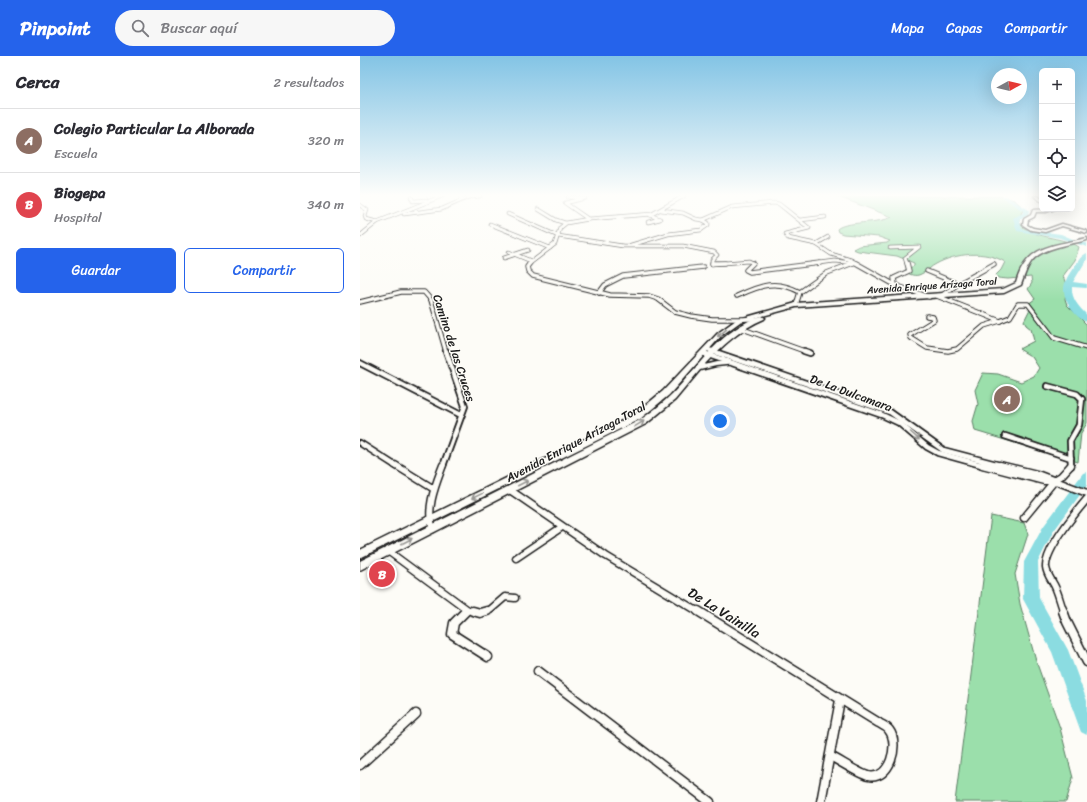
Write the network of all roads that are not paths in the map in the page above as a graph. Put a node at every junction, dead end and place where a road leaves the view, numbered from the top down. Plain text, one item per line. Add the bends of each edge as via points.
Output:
1 (507, 231) edge
2 (546, 231) edge
3 (559, 231) edge
4 (696, 231) edge
5 (794, 231) edge
6 (558, 236) junction
7 (828, 237) dead end
8 (1087, 239) edge
9 (816, 244) junction
10 (630, 246) junction
11 (550, 248) junction
12 (890, 248) dead end
13 (528, 250) dead end
14 (509, 252) dead end
15 (515, 255) junction
16 (504, 258) dead end
17 (531, 261) junction
18 (854, 263) junction
19 (994, 264) dead end
20 (703, 267) dead end
21 (927, 271) dead end
22 (958, 284) junction
23 (895, 285) junction
24 (800, 292) junction
25 (600, 293) junction
26 (737, 296) dead end
27 (939, 296) junction
28 (930, 297) junction
29 (360, 302) edge
30 (853, 302) junction
31 (796, 305) junction
32 (927, 316) dead end
33 (748, 318) junction
34 (758, 319) junction
35 (1000, 321) junction
36 (740, 328) junction
37 (1087, 348) edge
38 (709, 352) junction
39 (810, 353) dead end
40 (734, 362) junction
41 (360, 363) edge
42 (696, 370) junction
43 (1047, 386) dead end
44 (461, 415) junction
45 (1005, 436) dead end
46 (360, 443) edge
47 (1071, 458) junction
48 (1056, 482) junction
49 (434, 489) junction
50 (510, 490) junction
51 (1086, 492) edge
52 (1087, 499) edge
53 (1024, 518) dead end
54 (429, 519) junction
55 (562, 527) junction
56 (433, 529) junction
57 (388, 551) junction
58 (360, 554) edge
59 (516, 558) dead end
60 (360, 566) edge
61 (515, 598) dead end
62 (468, 610) junction
63 (488, 657) dead end
64 (1087, 662) edge
65 (538, 671) dead end
66 (840, 700) junction
67 (416, 714) dead end
68 (830, 756) junction
69 (360, 765) edge
70 (710, 802) edge
71 (821, 802) edge

1 - 11 street
2 - 6 street
3 - 6 street
4 - 10 street via 664,235
5 - 9 street via 785,234 788,238
6 - 10 street
6 - 11 street
7 - 9 street
8 - 27 main road, Avenida Enrique Arízaga Toral via 1034,256 1023,271 1019,284 1012,289
9 - 18 street via 831,254
10 - 18 street via 691,246 717,253 712,260 714,265 745,260 752,262 746,269 750,272 835,261
11 - 17 street
12 - 23 street via 919,247 905,258 909,271 894,278
13 - 15 street
14 - 15 street
15 - 16 street
15 - 17 street
17 - 25 street via 527,267 533,276
18 - 23 street
18 - 24 street via 827,272
19 - 22 street
20 - 25 street via 623,276 605,285
21 - 22 street
22 - 27 street
23 - 28 street
24 - 26 street via 773,283
24 - 31 street
25 - 33 street via 649,296 658,299 675,312 691,316
27 - 28 main road, Avenida Enrique Arízaga Toral
27 - 35 street
28 - 30 main road, Avenida Enrique Arízaga Toral
29 - 44 street, Camino de las Cruces via 408,292 422,292 429,296 465,406
30 - 31 main road, Avenida Enrique Arízaga Toral
30 - 34 main road, Avenida Enrique Arízaga Toral via 785,311
31 - 33 main road, Avenida Enrique Arízaga Toral
32 - 35 street via 933,317 934,320 910,335 911,338 926,348 948,351 957,349 984,326
33 - 34 street
33 -> 38 main road, Avenida Enrique Arízaga Toral via 738,321 720,334
34 - 36 main road, Avenida Enrique Arízaga Toral
35 - 37 street via 1010,317 1018,304 1028,304 1054,338
36 - 38 main road, Avenida Enrique Arízaga Toral
36 - 39 street
38 - 40 street, De La Dulcamara
38 - 42 main road, Avenida Enrique Arízaga Toral
38 - 48 street, De La Dulcamara via 890,412 943,450 1037,474
38 -> 54 main road, Avenida Enrique Arízaga Toral via 637,417
40 - 42 main road via 709,365
40 -> 48 street, De La Dulcamara via 891,419 938,453
41 - 44 street
50 -> 42 main road, Avenida Enrique Arízaga Toral via 643,422 681,389
43 - 47 street via 1077,394 1082,399 1080,421 1070,441
44 - 49 street, Camino de las Cruces
45 - 47 street
46 - 49 street
47 - 48 street via 1070,467
48 - 51 street, De La Dulcamara
48 - 53 street
49 - 54 street, Camino de las Cruces
50 - 55 street, De La Vainilla
50 - 56 main road, Avenida Enrique Arízaga Toral
52 - 64 street via 1072,516 1049,553 1046,565 1067,622
54 - 56 street
54 - 58 main road, Avenida Enrique Arízaga Toral
55 - 59 street
55 - 66 street, De La Vainilla
57 -> 56 main road, Avenida Enrique Arízaga Toral
57 - 60 main road, Avenida Enrique Arízaga Toral
57 - 62 street
61 - 62 street via 509,595 504,597 487,612
62 - 63 street via 454,624 452,634
65 - 70 street
66 - 68 street
66 - 68 street, De La Vainilla via 888,730 893,739 891,760 882,774 874,776 862,773
67 - 69 street
68 - 71 street

